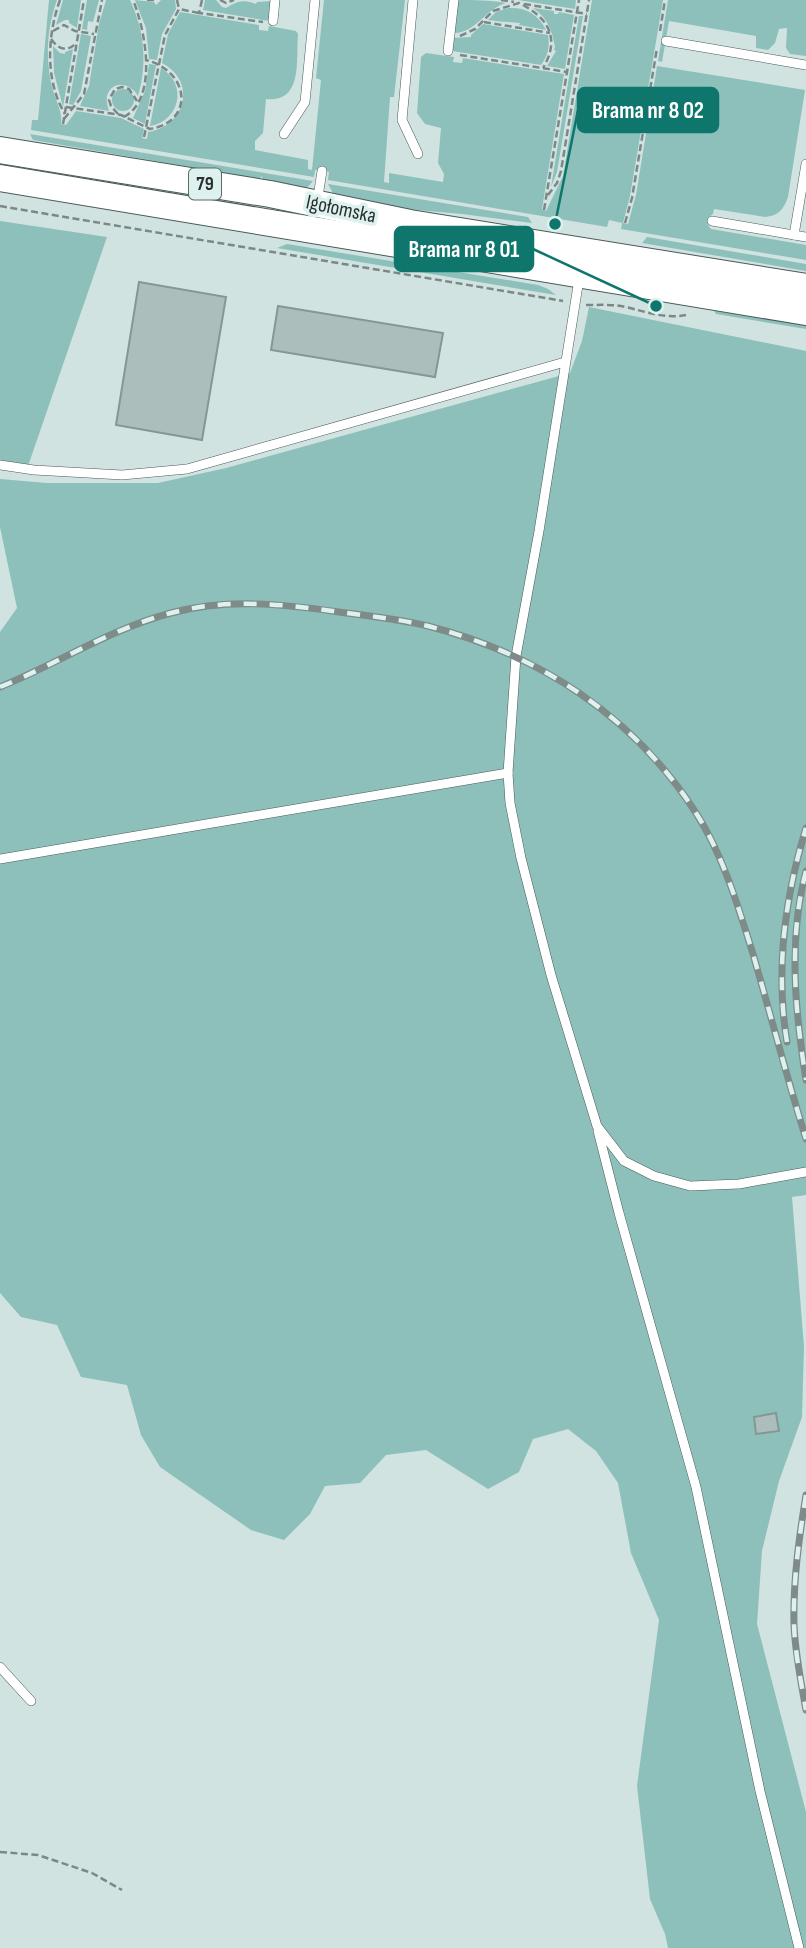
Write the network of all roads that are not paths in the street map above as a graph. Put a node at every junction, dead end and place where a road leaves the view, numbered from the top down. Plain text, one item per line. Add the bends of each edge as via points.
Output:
1 (275, 0) edge
2 (316, 0) edge
3 (414, 0) edge
4 (454, 0) edge
5 (273, 21) road end
6 (666, 41) dead end
7 (449, 51) road end
8 (806, 65) edge
9 (284, 134) dead end
10 (0, 150) edge
11 (418, 153) dead end
12 (806, 164) edge
13 (322, 172) dead end
14 (0, 178) edge
15 (317, 204) junction
16 (712, 221) dead end
17 (794, 235) junction
18 (806, 237) edge
19 (580, 274) junction
20 (806, 287) edge
21 (806, 312) edge
22 (565, 362) junction
23 (0, 465) edge
24 (508, 773) junction
25 (0, 859) edge
26 (597, 1126) junction
27 (806, 1172) edge
28 (0, 1667) edge
29 (30, 1701) dead end
30 (800, 1948) edge

1 - 5 lane
2 - 9 lane via 305,102
3 - 11 lane via 402,120
4 - 7 lane
6 - 8 lane
10 - 15 main road, Igołomska / 79
12 - 17 lane
13 - 15 lane
14 - 19 main road, Igołomska / 79
15 - 20 main road, Igołomska / 79
16 - 17 lane
17 - 18 lane
19 - 21 main road, Igołomska / 79
19 - 22 lane
22 - 23 lane via 187,469 122,475
22 - 24 lane via 516,656
24 - 25 lane
24 - 26 lane via 521,858
26 - 27 lane via 624,1161 690,1186 739,1184
26 - 30 lane via 696,1487 760,1790
28 - 29 lane

